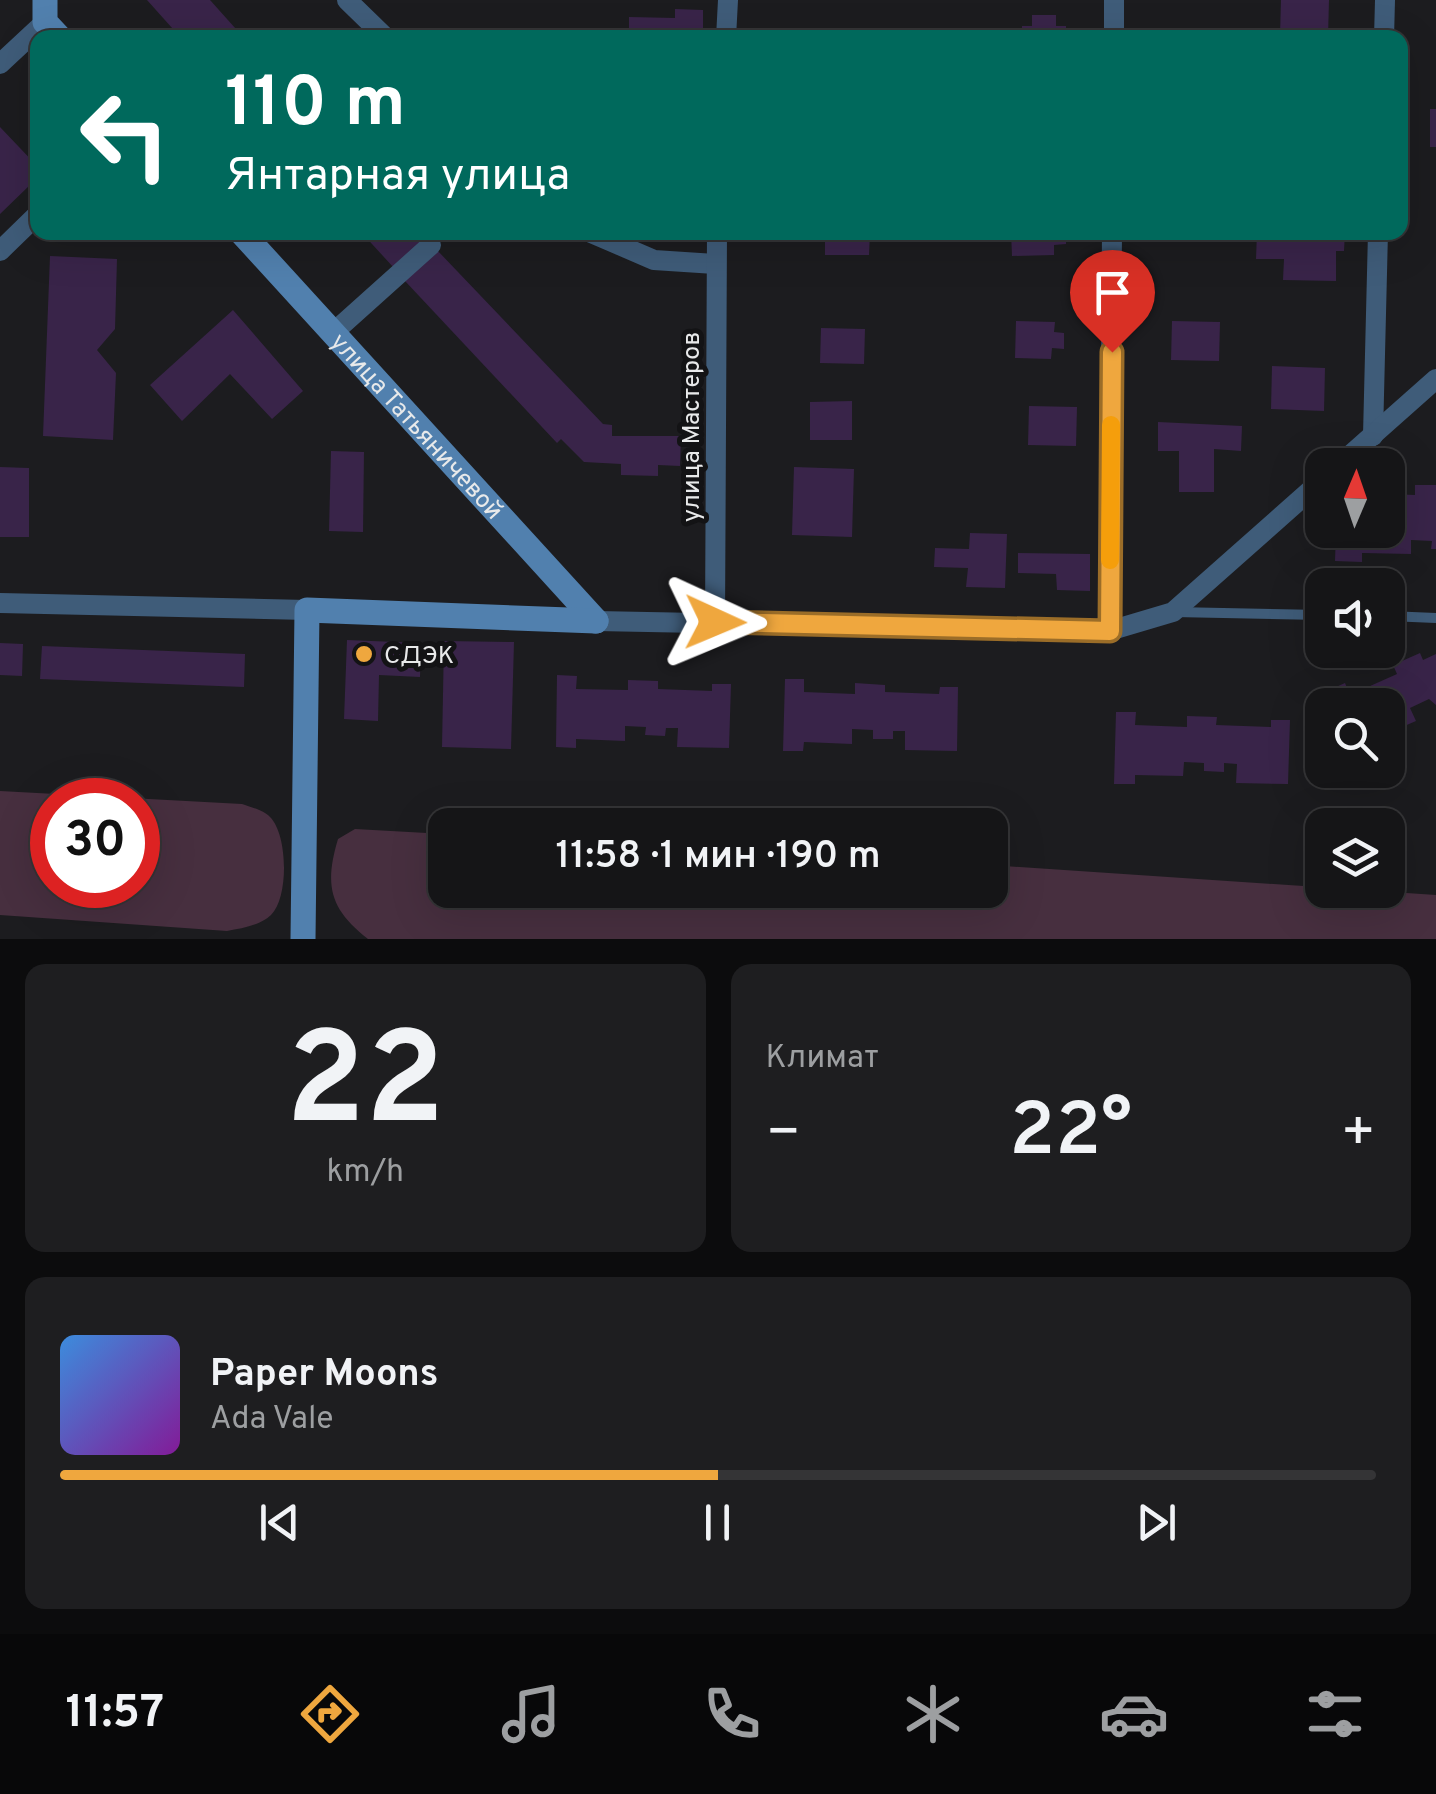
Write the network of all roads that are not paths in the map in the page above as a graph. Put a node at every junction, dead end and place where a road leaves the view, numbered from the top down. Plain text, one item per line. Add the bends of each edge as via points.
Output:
1 (347, 0) edge
2 (728, 0) edge
3 (1114, 0) edge
4 (1385, 0) edge
5 (378, 30) edge
6 (726, 30) edge
7 (1114, 30) edge
8 (1384, 30) edge
9 (30, 38) edge
10 (0, 64) edge
11 (30, 222) edge
12 (248, 240) edge
13 (607, 240) edge
14 (716, 240) edge
15 (1112, 240) edge
16 (1378, 240) edge
17 (431, 245) dead end
18 (0, 252) edge
19 (715, 264) junction
20 (334, 332) junction
21 (1436, 379) edge
22 (1373, 436) junction
23 (1359, 448) edge
24 (1305, 495) edge
25 (0, 602) edge
26 (307, 610) junction
27 (1173, 612) junction
28 (1305, 615) edge
29 (1405, 617) edge
30 (1436, 618) edge
31 (596, 622) junction
32 (715, 622) junction
33 (1110, 631) junction
34 (303, 939) edge

1 - 5 street
2 - 6 street
3 - 7 street
4 - 8 street
9 - 10 street
11 - 18 street
12 - 20 street, улица Татьяничевой
13 - 19 street via 654,260
14 - 19 street, улица Мастеров
15 - 33 street
16 - 22 street
17 - 20 street
19 - 32 street, улица Мастеров
20 - 31 street, улица Татьяничевой
21 - 22 street
22 - 23 street
24 - 27 street
25 - 26 street
26 - 31 street
26 - 34 street
27 - 28 lane
27 - 33 street
29 - 30 lane
31 - 32 street
32 - 33 street

